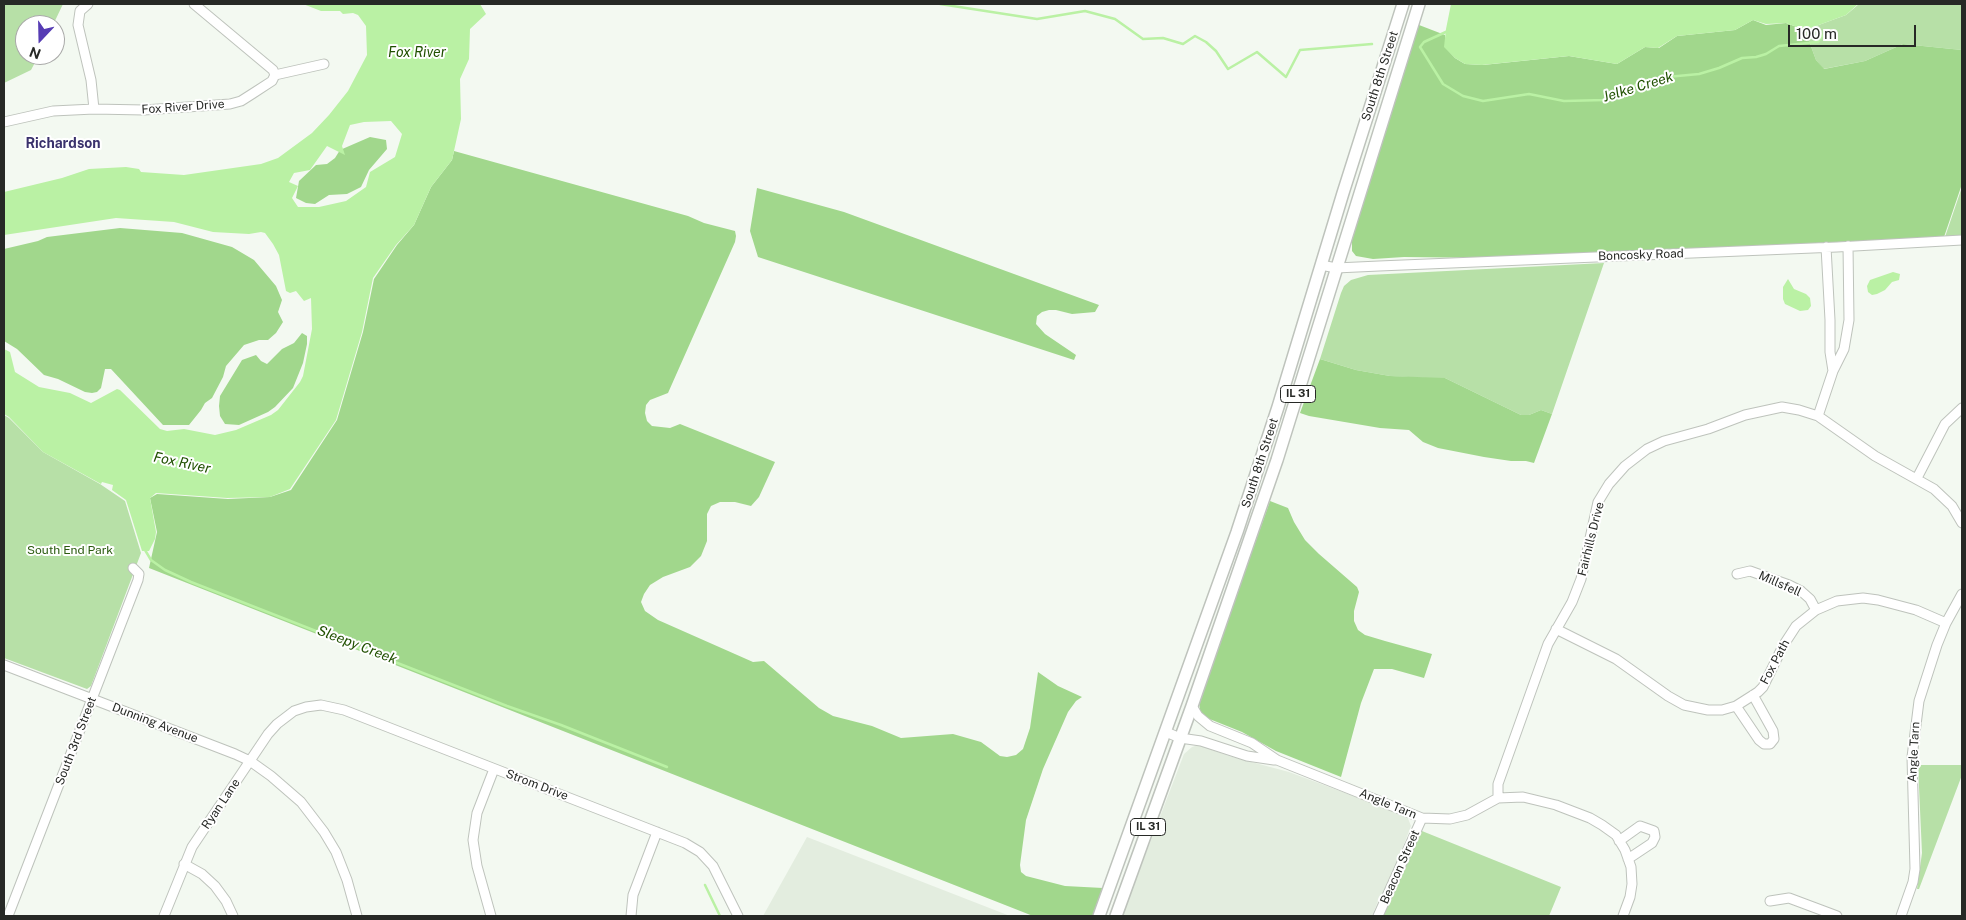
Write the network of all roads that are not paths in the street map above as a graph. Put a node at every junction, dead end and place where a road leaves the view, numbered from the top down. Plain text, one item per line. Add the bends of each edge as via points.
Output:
1 (88, 4) edge
2 (194, 4) edge
3 (1403, 4) edge
4 (1419, 4) edge
5 (324, 64) dead end
6 (275, 74) junction
7 (94, 109) junction
8 (4, 122) edge
9 (1962, 240) edge
10 (1848, 246) junction
11 (1826, 248) junction
12 (1321, 265) junction
13 (1336, 268) junction
14 (1833, 371) junction
15 (1962, 408) edge
16 (1818, 416) junction
17 (1917, 478) junction
18 (1962, 523) edge
19 (133, 568) dead end
20 (1737, 574) dead end
21 (1962, 594) edge
22 (1816, 610) junction
23 (1946, 623) junction
24 (1556, 629) junction
25 (4, 665) edge
26 (1753, 695) junction
27 (92, 698) junction
28 (1192, 706) junction
29 (1736, 706) junction
30 (300, 709) joint
31 (1166, 732) junction
32 (1180, 738) junction
33 (1277, 760) junction
34 (250, 761) junction
35 (494, 768) junction
36 (1498, 798) junction
37 (1422, 818) junction
38 (657, 832) junction
39 (1619, 841) junction
40 (1628, 859) junction
41 (184, 864) junction
42 (1770, 901) dead end
43 (8, 916) edge
44 (164, 916) edge
45 (233, 916) edge
46 (357, 916) edge
47 (491, 916) edge
48 (631, 916) edge
49 (738, 916) edge
50 (1099, 916) edge
51 (1116, 916) edge
52 (1378, 916) edge
53 (1623, 916) edge
54 (1836, 916) edge
55 (1901, 916) edge

1 - 7 street via 80,11 78,25
2 - 6 street
3 - 12 main road, South 8th Street
4 - 13 main road, South 8th Street / IL 31
5 - 6 street
6 - 7 street, Fox River Drive via 272,80 252,94 230,104 144,110
7 - 8 street, Fox River Drive via 50,111
9 - 10 street, Boncosky Road
10 - 11 street, Boncosky Road
10 - 14 street via 1849,320 1844,349
11 - 13 street, Boncosky Road
11 - 14 street
12 - 13 street, Boncosky Road
12 - 31 main road, South 8th Street via 1240,523
13 - 28 main road, South 8th Street / IL 31 via 1277,460
14 - 16 street
15 - 17 street via 1945,424
16 - 17 street via 1875,456
16 - 24 street, Fairhills Drive via 1782,407 1745,414 1708,429 1664,441 1625,466 1598,502 1581,580
17 - 18 street via 1942,495
19 - 27 street, South 3rd Street via 139,578
20 - 22 street, Millsfell via 1750,571 1789,585 1810,599
21 - 23 street, Angle Tarn
22 - 23 street, Fox Path via 1847,598 1863,598 1916,610
22 - 26 street, Fox Path via 1796,626 1763,687
23 - 55 street, Angle Tarn via 1924,682 1915,723 1912,757 1915,869
24 - 29 street, Fox Path via 1616,659 1684,705 1708,710
24 - 36 street, Fairhills Drive via 1498,784
25 - 27 street, Dunning Avenue
26 - 29 street, Fox Path
26 - 29 street via 1773,731 1774,739 1770,744 1759,740
27 - 34 street, Dunning Avenue
27 - 43 street, South 3rd Street
28 - 32 main road, South 8th Street / IL 31
28 - 33 street, Angle Tarn via 1210,726 1252,743
30 - 34 street, Ryan Lane via 274,727
30 - 35 street, Strom Drive via 318,705 337,708
31 - 32 street, Angle Tarn
31 - 50 main road, South 8th Street
32 - 33 street, Angle Tarn via 1201,740 1247,756
32 - 51 main road, South 8th Street / IL 31
33 - 37 street, Angle Tarn
34 - 41 street, Ryan Lane
34 - 46 street, Dunning Avenue via 294,795 324,832 343,871
35 - 38 street, Strom Drive
35 - 47 street via 477,813 473,840
36 - 37 street, Angle Tarn via 1467,815 1450,819
36 - 39 street, Angle Tarn via 1523,797 1556,804 1602,824
37 - 52 street, Beacon Street
38 - 48 street via 632,898
38 - 49 street, Strom Drive via 688,844 704,856 716,871
39 - 40 street, Angle Tarn
39 - 40 street via 1640,826 1654,831 1652,843
40 - 53 street, Angle Tarn via 1632,884
41 - 44 street, Ryan Lane
41 - 45 street via 215,886
42 - 54 street via 1789,898

